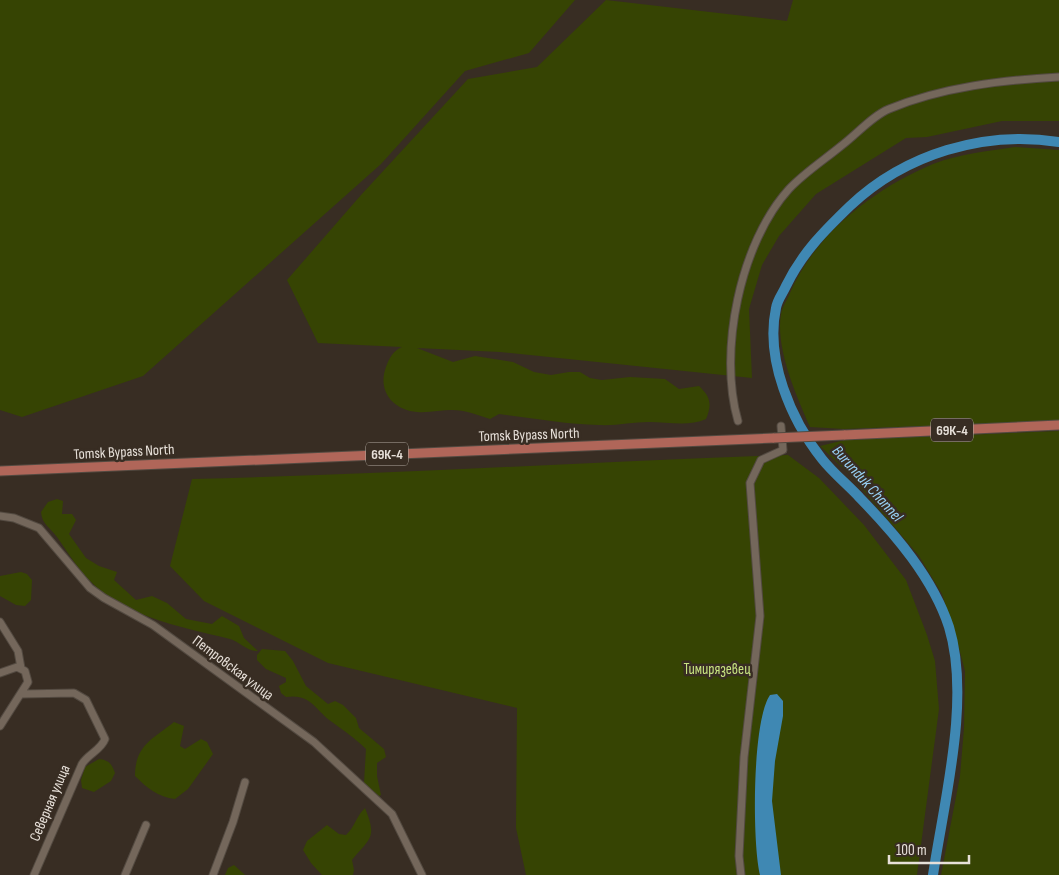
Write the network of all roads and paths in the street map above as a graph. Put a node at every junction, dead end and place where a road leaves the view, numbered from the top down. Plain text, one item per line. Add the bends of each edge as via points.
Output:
1 (1059, 77) edge
2 (738, 421) dead end
3 (1059, 425) edge
4 (781, 426) dead end
5 (0, 471) edge
6 (0, 516) edge
7 (0, 622) edge
8 (21, 668) junction
9 (0, 673) edge
10 (22, 694) junction
11 (0, 726) edge
12 (245, 782) dead end
13 (146, 825) dead end
14 (34, 875) edge
15 (125, 875) edge
16 (213, 875) edge
17 (422, 875) edge
18 (741, 875) edge

1 - 2 street via 992,83 931,95 886,110 789,190 755,241 738,292 732,345 732,398
3 - 5 main road, Tomsk Bypass North / 69К-4, bridge
4 - 18 street via 782,450 761,460 750,483 760,616 744,757
6 - 17 street, Петровская улица via 39,528 90,588 153,625 314,742 392,814
7 - 8 street via 13,639
8 - 9 street via 13,666
8 - 10 street via 28,675
10 - 11 street
10 - 14 street, Северная улица via 74,693 80,696 86,700 105,739 82,764
12 - 16 street
13 - 15 street

